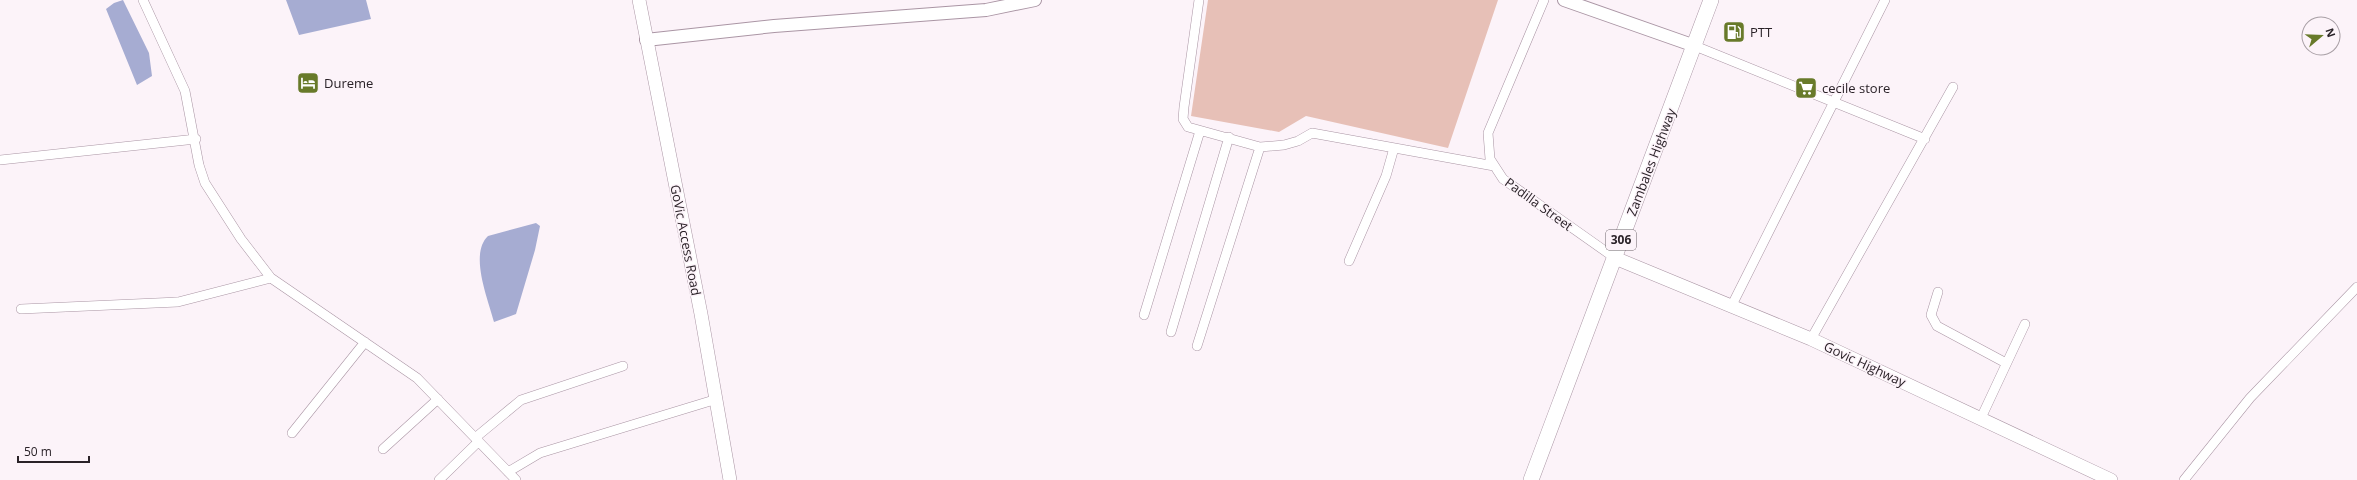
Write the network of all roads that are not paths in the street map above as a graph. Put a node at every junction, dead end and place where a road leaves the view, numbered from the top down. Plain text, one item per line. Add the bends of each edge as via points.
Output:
1 (143, 0) edge
2 (639, 0) edge
3 (1035, 0) edge
4 (1199, 0) edge
5 (1544, 0) edge
6 (1564, 0) edge
7 (1711, 0) edge
8 (1885, 0) edge
9 (646, 40) junction
10 (1695, 46) junction
11 (1953, 87) dead end
12 (1834, 102) junction
13 (1200, 132) junction
14 (1229, 137) junction
15 (1925, 139) junction
16 (196, 140) junction
17 (1260, 147) junction
18 (1394, 148) junction
19 (0, 160) edge
20 (1494, 166) junction
21 (1615, 258) junction
22 (1350, 261) dead end
23 (271, 278) junction
24 (2357, 287) edge
25 (1938, 292) dead end
26 (1732, 305) junction
27 (21, 309) dead end
28 (1144, 315) dead end
29 (2025, 324) dead end
30 (1171, 332) dead end
31 (1811, 339) junction
32 (365, 342) junction
33 (1197, 346) dead end
34 (2006, 363) junction
35 (623, 366) dead end
36 (438, 399) junction
37 (716, 399) junction
38 (1981, 418) junction
39 (292, 433) dead end
40 (477, 440) junction
41 (383, 449) dead end
42 (508, 472) junction
43 (439, 480) edge
44 (516, 480) edge
45 (730, 480) edge
46 (1531, 480) edge
47 (2111, 480) edge
48 (2184, 480) edge

1 - 16 street via 185,91
2 - 9 main road, GoVic Access Road
3 - 9 street via 986,10 774,26
4 - 13 street via 1183,119 1188,127
5 - 20 street, Padilla Street via 1488,133 1490,159
6 - 10 street
7 - 10 main road, Zambales Highway / 306
8 - 12 street
9 - 37 main road, GoVic Access Road
10 - 12 street
10 - 21 main road, Zambales Highway / 306
11 - 15 street
12 - 15 street
12 - 26 street
13 - 14 street
13 - 28 street
14 - 17 street
14 - 30 street
15 - 31 street
16 - 19 street
16 - 23 street via 199,166 205,184 241,239
17 - 18 street via 1284,145 1312,133
17 - 33 street
18 - 20 street
18 - 22 street via 1386,176
20 - 21 street, Padilla Street via 1503,179
21 - 26 main road, Govic Highway
21 - 46 main road, Zambales Highway / 306
23 - 27 street via 178,302
23 - 32 street
24 - 48 street via 2250,398
25 - 34 street via 1931,315 1937,326
26 - 31 main road, Govic Highway
29 - 34 street
31 - 38 main road, Govic Highway
32 - 36 street via 417,378
32 - 39 street
34 - 38 street
35 - 40 street via 521,400
36 - 40 street
36 - 41 street
37 - 42 street via 540,453
37 - 45 main road, GoVic Access Road
38 - 47 main road, Govic Highway
40 - 42 street
40 - 43 street
42 - 44 street

